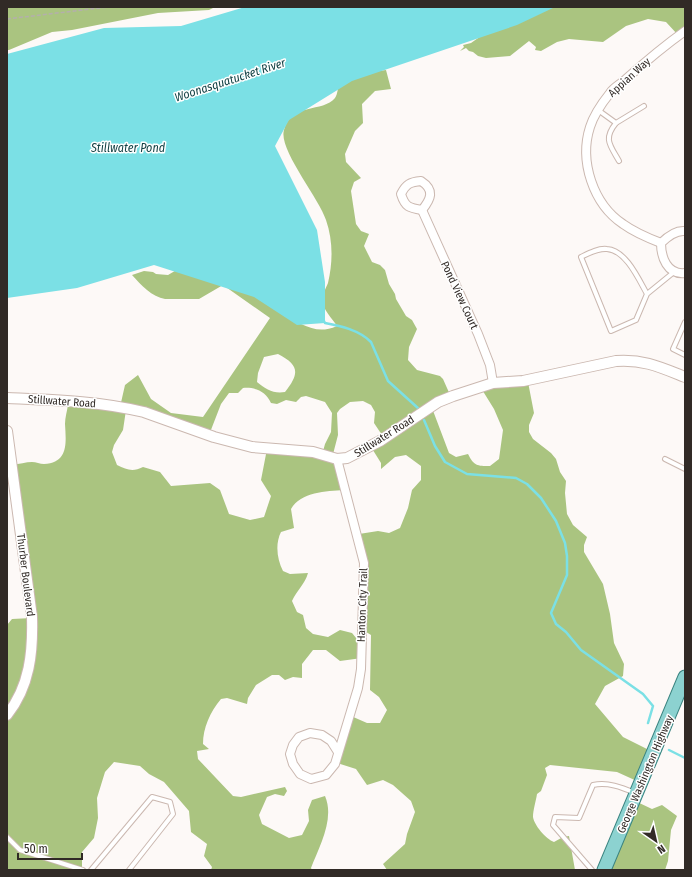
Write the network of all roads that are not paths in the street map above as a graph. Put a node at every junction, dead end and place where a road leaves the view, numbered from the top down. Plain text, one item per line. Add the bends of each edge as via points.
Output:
1 (685, 31) edge
2 (644, 106) dead end
3 (598, 110) junction
4 (616, 123) junction
5 (619, 161) dead end
6 (422, 210) dead end
7 (685, 231) edge
8 (661, 243) junction
9 (674, 271) junction
10 (685, 273) edge
11 (647, 294) junction
12 (685, 322) edge
13 (685, 355) edge
14 (685, 376) edge
15 (493, 383) junction
16 (7, 398) edge
17 (7, 431) edge
18 (337, 459) junction
19 (665, 460) dead end
20 (685, 469) edge
21 (685, 677) edge
22 (7, 715) edge
23 (338, 752) junction
24 (636, 794) junction
25 (7, 837) edge
26 (83, 870) edge
27 (91, 870) edge
28 (129, 870) edge
29 (592, 870) edge
30 (604, 870) edge

1 - 3 street, Appian Way via 611,91
2 - 4 lane
3 - 4 lane
3 - 8 street, Appian Way via 590,127 586,153 590,178 596,192 604,206 622,224
4 - 5 lane via 608,136
6 - 15 street, Pond View Court via 478,334 490,365
7 - 8 street via 672,235
8 - 9 street via 663,259
9 - 10 street
9 - 11 lane
11 - 11 lane via 623,256 608,249 593,251 581,257 611,332 636,320
12 - 13 lane via 673,349
14 - 15 street, Stillwater Road via 661,367 627,360 523,381
15 - 18 street, Stillwater Road via 438,402 363,451
16 - 18 street, Stillwater Road via 96,403 131,408 252,447 313,452
17 - 22 street, Thurber Boulevard via 33,640 25,685
18 - 23 street, Hanton City Trail via 364,563 358,688
19 - 20 lane
21 - 24 main road, George Washington Highway
23 - 23 street via 335,764 326,775 311,779 300,774 290,754 299,737 310,733 322,735
24 - 29 lane via 616,785 593,785 579,818 555,817 553,825
24 - 30 main road, George Washington Highway
25 - 26 lane via 20,850
27 - 28 lane via 152,797 170,802 174,814

